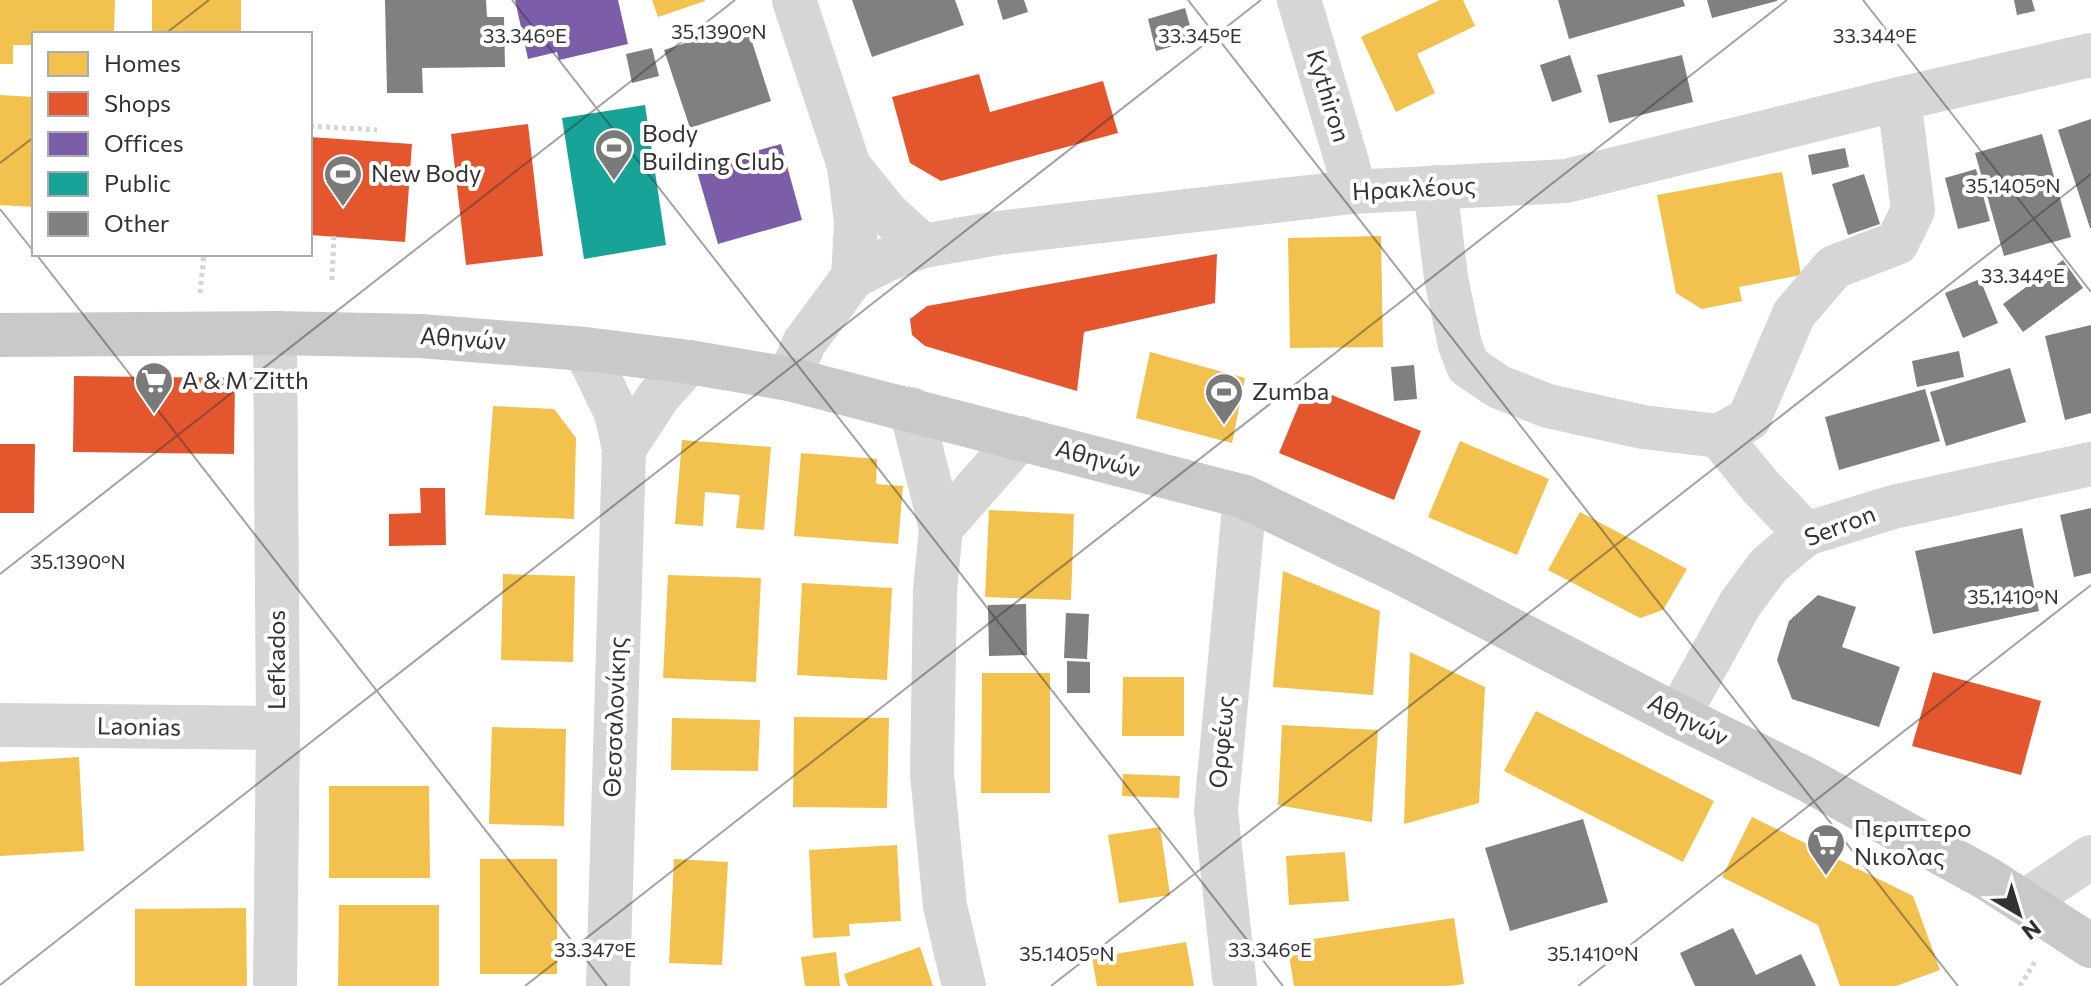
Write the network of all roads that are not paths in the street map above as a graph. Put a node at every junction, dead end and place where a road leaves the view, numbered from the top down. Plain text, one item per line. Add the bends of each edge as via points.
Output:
1 (794, 0) edge
2 (1299, 0) edge
3 (2091, 55) edge
4 (1899, 99) junction
5 (849, 166) junction
6 (1435, 187) junction
7 (1352, 192) junction
8 (923, 246) junction
9 (853, 277) junction
10 (275, 333) junction
11 (0, 335) edge
12 (585, 349) junction
13 (689, 362) junction
14 (789, 379) junction
15 (911, 409) junction
16 (1719, 436) junction
17 (1020, 438) junction
18 (624, 449) junction
19 (2091, 464) edge
20 (1245, 497) junction
21 (941, 528) junction
22 (1806, 534) junction
23 (1678, 716) junction
24 (0, 725) edge
25 (278, 728) junction
26 (2091, 857) edge
27 (2024, 902) junction
28 (2091, 946) edge
29 (275, 986) edge
30 (608, 986) edge
31 (964, 986) edge
32 (1235, 986) edge

1 - 5 street
2 - 7 street, Kythiron
3 - 4 street, Ηρακλέους
4 - 6 street, Ηρακλέους via 1566,181
4 - 16 street via 1913,210 1897,243 1834,267 1794,314 1749,419
5 - 8 street via 887,213
5 - 9 street via 856,222
6 - 7 street, Ηρακλέους
6 - 16 street via 1446,278 1468,366 1499,387 1548,406 1643,427
7 - 8 street, Ηρακλέους
8 - 9 street, Ηρακλέους
9 - 14 street, Ηρακλέους via 804,343
10 - 11 main road, Αθηνών
10 - 12 main road, Αθηνών via 420,336
10 - 25 street, Lefkados
12 - 13 main road, Αθηνών
12 - 18 street, Θεσσαλονίκης via 616,413
13 - 14 main road, Αθηνών
13 - 18 street
14 - 15 main road, Αθηνών
15 - 17 main road, Αθηνών
15 - 21 street
16 - 22 street
17 - 20 main road, Αθηνών
17 - 21 street
18 - 30 street, Θεσσαλονίκης
19 - 22 street, Serron via 1893,507
20 - 23 main road, Αθηνών
20 - 32 street, Ορφέως via 1216,811
21 - 31 street via 932,774 945,906
22 - 23 street, Serron via 1769,565 1747,594
23 - 27 main road, Αθηνών via 1806,779
24 - 25 street, Laonias
25 - 29 street, Lefkados
26 - 27 street
27 - 28 main road, Αθηνών

